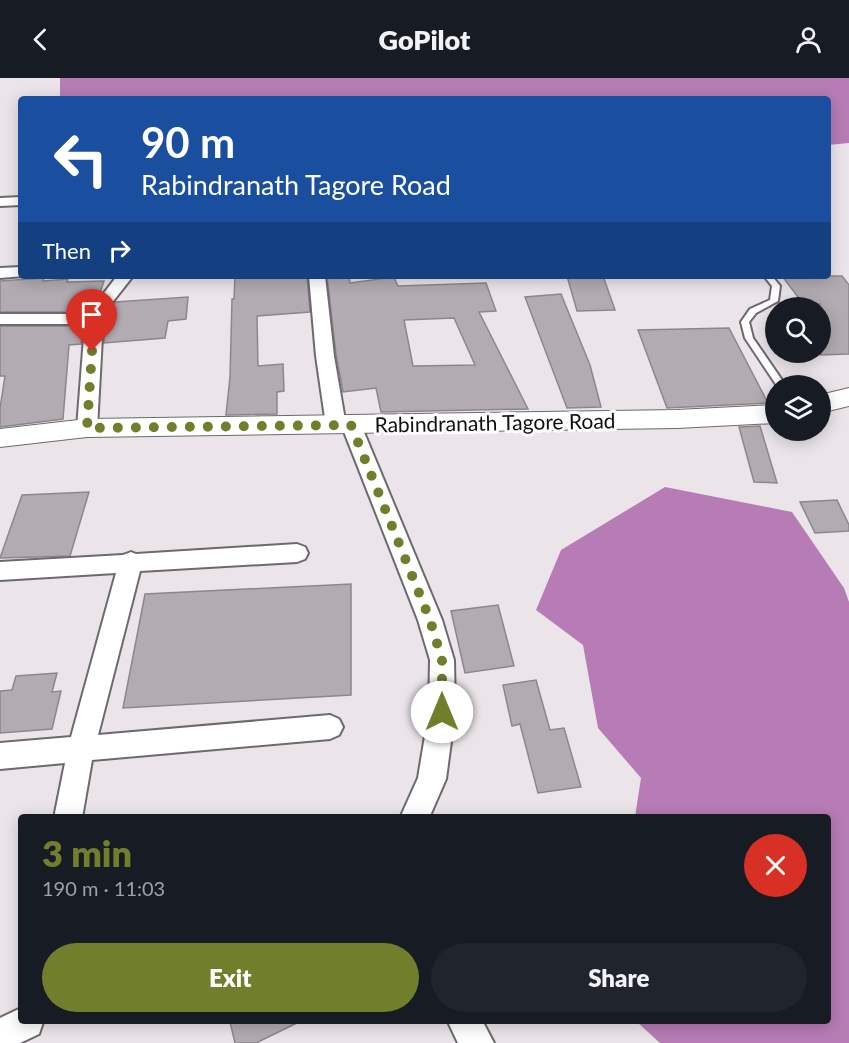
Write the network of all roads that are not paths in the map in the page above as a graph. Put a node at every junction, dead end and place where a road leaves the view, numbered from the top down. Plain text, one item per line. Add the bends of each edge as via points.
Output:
1 (18, 201) edge
2 (0, 202) edge
3 (18, 272) edge
4 (0, 273) edge
5 (123, 279) edge
6 (317, 279) edge
7 (770, 279) edge
8 (0, 319) edge
9 (94, 319) junction
10 (774, 375) edge
11 (849, 397) edge
12 (831, 401) edge
13 (765, 414) edge
14 (343, 425) junction
15 (87, 428) junction
16 (0, 438) edge
17 (297, 553) dead end
18 (131, 561) junction
19 (0, 571) edge
20 (330, 727) dead end
21 (81, 749) junction
22 (0, 756) edge
23 (70, 814) edge
24 (416, 814) edge
25 (23, 1024) edge
26 (465, 1024) edge
27 (0, 1035) edge
28 (477, 1043) edge

1 - 2 street
3 - 4 street
5 - 9 street
6 - 14 street via 325,356
7 - 10 lane via 776,286 774,301 753,311 745,322 749,338
8 - 9 street
9 - 15 street
11 - 12 street
13 - 14 street, Rabindranath Tagore Road
14 - 15 street, Rabindranath Tagore Road
14 - 24 street via 430,620 442,660 442,712 432,779
15 - 16 street, Rabindranath Tagore Road
17 - 18 street
18 - 19 street
18 - 21 street
20 - 21 street
21 - 22 street
21 - 23 street
25 - 27 street
26 - 28 street

